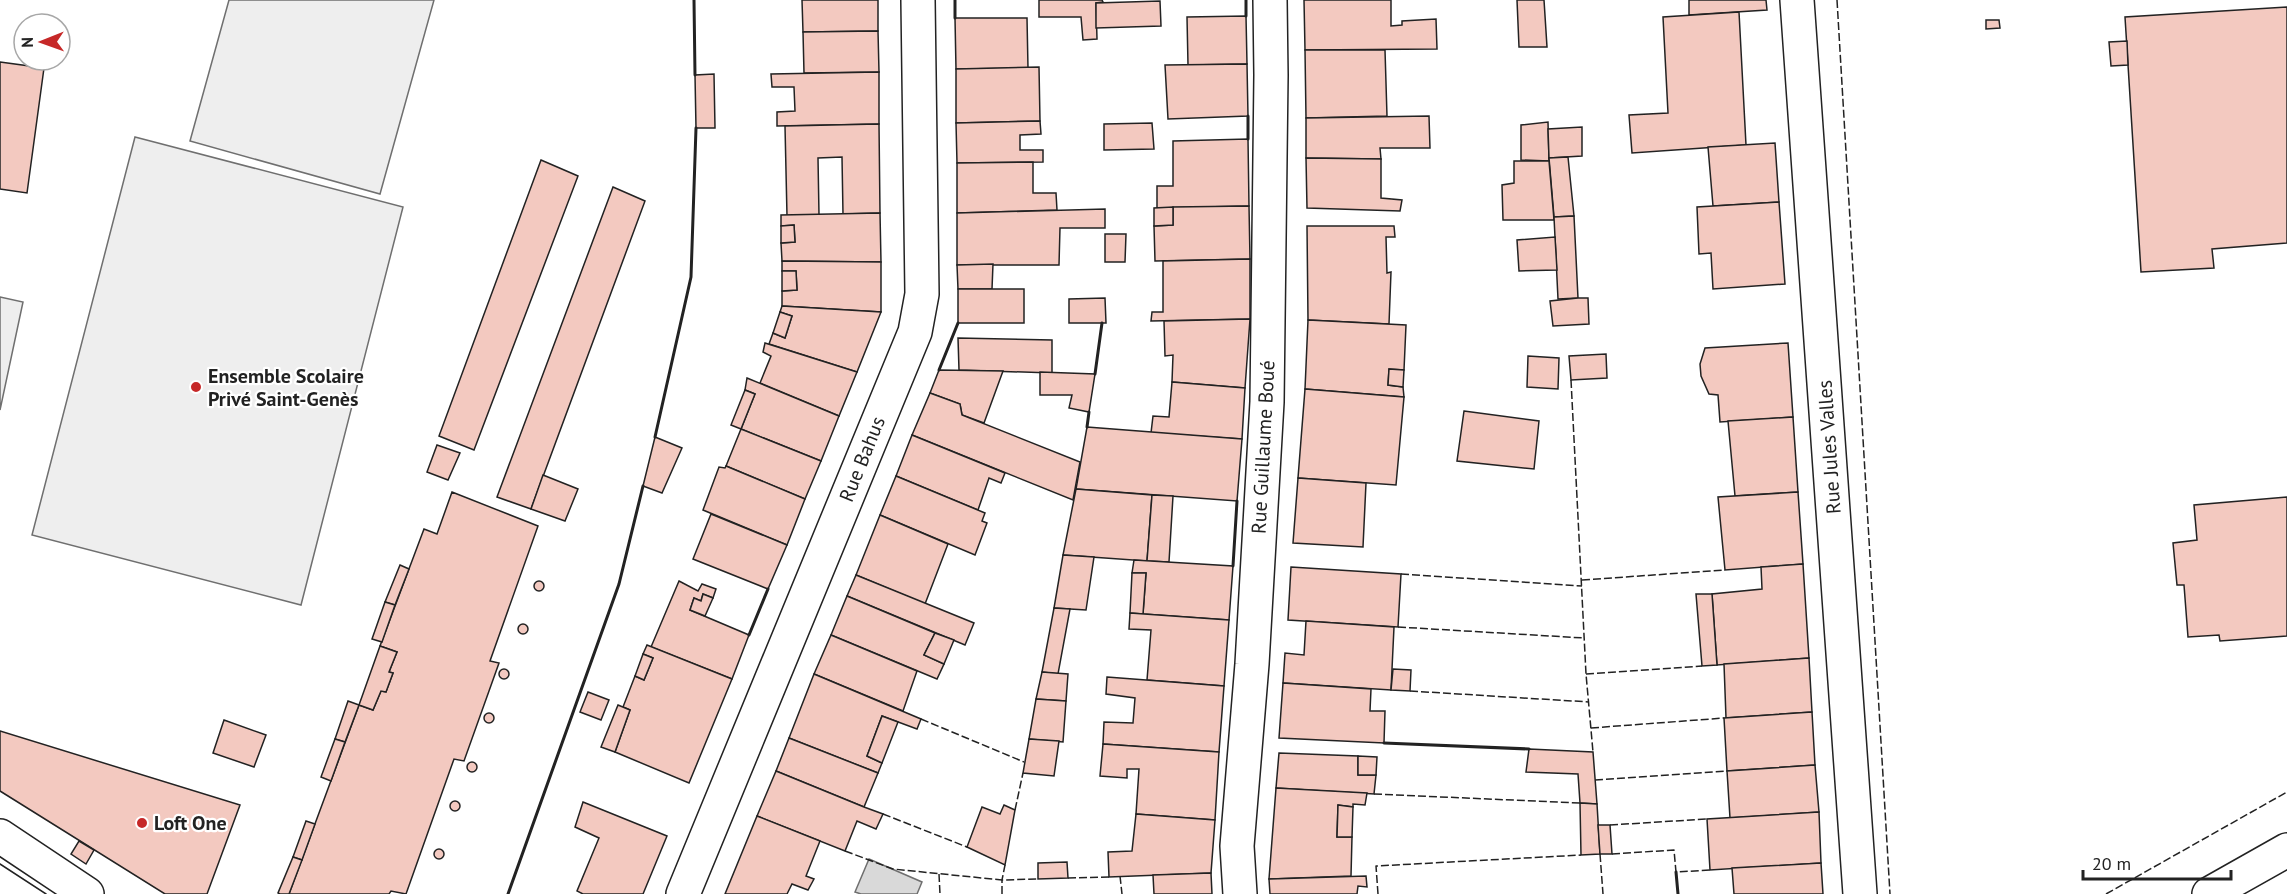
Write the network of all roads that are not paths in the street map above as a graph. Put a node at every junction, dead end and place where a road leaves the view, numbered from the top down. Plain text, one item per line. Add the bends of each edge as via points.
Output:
1 (918, 0) edge
2 (1270, 0) edge
3 (1797, 0) edge
4 (0, 836) edge
5 (2287, 850) edge
6 (87, 894) edge
7 (684, 894) edge
8 (1240, 894) edge
9 (1860, 894) edge
10 (2209, 894) edge

1 - 7 street, Rue Bahus via 922,294 915,332
2 - 8 street, Rue Guillaume Boué via 1267,402 1237,846
3 - 9 street, Rue Jules Valles
4 - 6 street
5 - 10 street

